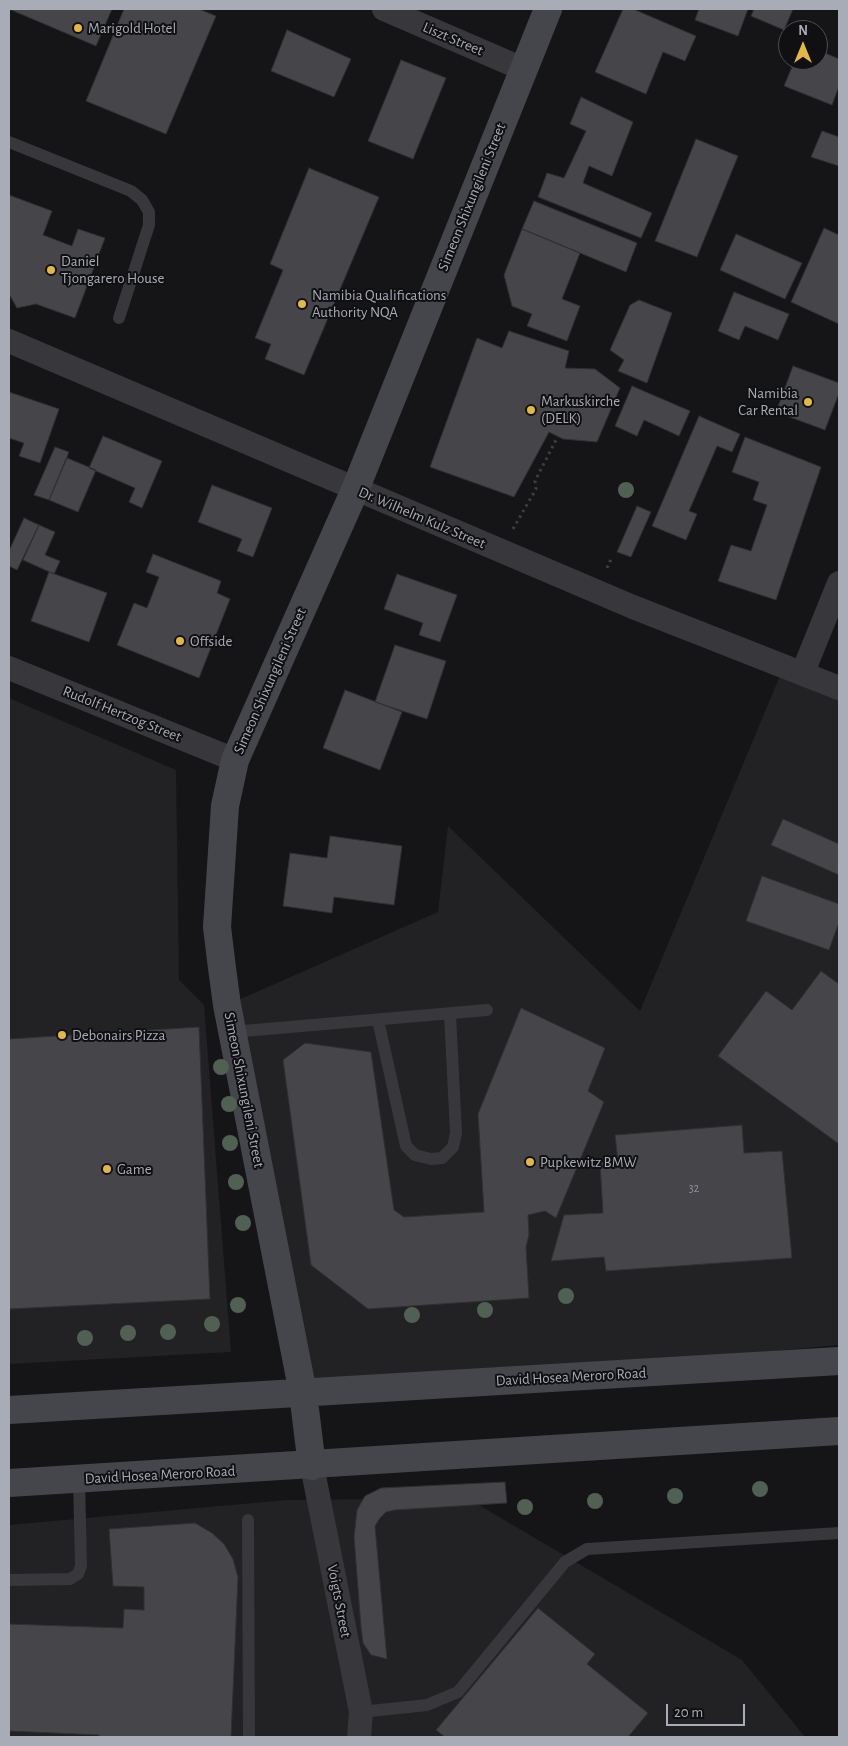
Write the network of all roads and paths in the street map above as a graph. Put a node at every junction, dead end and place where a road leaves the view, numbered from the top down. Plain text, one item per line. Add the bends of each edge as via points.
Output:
1 (384, 9) edge
2 (548, 9) edge
3 (523, 69) junction
4 (9, 142) edge
5 (119, 318) dead end
6 (9, 341) edge
7 (558, 436) dead end
8 (355, 490) junction
9 (512, 532) dead end
10 (611, 559) dead end
11 (605, 572) dead end
12 (839, 583) edge
13 (9, 668) edge
14 (803, 672) junction
15 (839, 688) edge
16 (234, 760) junction
17 (487, 1010) dead end
18 (450, 1014) junction
19 (378, 1020) junction
20 (232, 1032) junction
21 (839, 1360) edge
22 (303, 1392) junction
23 (9, 1410) edge
24 (839, 1431) edge
25 (312, 1466) junction
26 (79, 1479) junction
27 (9, 1483) edge
28 (248, 1520) dead end
29 (839, 1533) edge
30 (9, 1580) edge
31 (361, 1712) junction
32 (249, 1737) edge
33 (360, 1737) edge

1 - 3 street, Liszt Street
2 - 3 main road, Simeon Shixungileni Street
3 - 8 main road, Simeon Shixungileni Street
4 - 5 lane via 131,192 142,200 148,212 149,225
6 - 8 street, Dr. Wilhelm Kulz Street
7 - 9 path via 535,482 536,489
8 - 14 street, Dr. Wilhelm Kulz Street via 633,607
8 - 16 main road, Simeon Shixungileni Street
10 - 11 path
12 - 14 street
13 - 16 street, Rudolf Hertzog Street
14 - 15 street, Dr. Wilhelm Kulz Street
16 - 20 main road, Simeon Shixungileni Street via 225,806 217,927
17 - 18 lane
18 - 19 lane
18 - 19 lane via 456,1133 453,1147 442,1158 431,1159 415,1155 406,1146
19 - 20 lane
20 - 22 main road, Simeon Shixungileni Street
21 - 22 main road, David Hosea Meroro Road
22 - 23 main road, David Hosea Meroro Road
22 - 25 main road
24 - 25 main road, David Hosea Meroro Road
25 - 26 main road, David Hosea Meroro Road
25 - 31 street, Voigts Street
26 - 27 main road, David Hosea Meroro Road
26 - 30 lane via 81,1566 78,1574 70,1578
28 - 32 lane
29 - 31 lane via 587,1549 560,1568 458,1692 427,1705
31 - 33 street, Voigts Street

